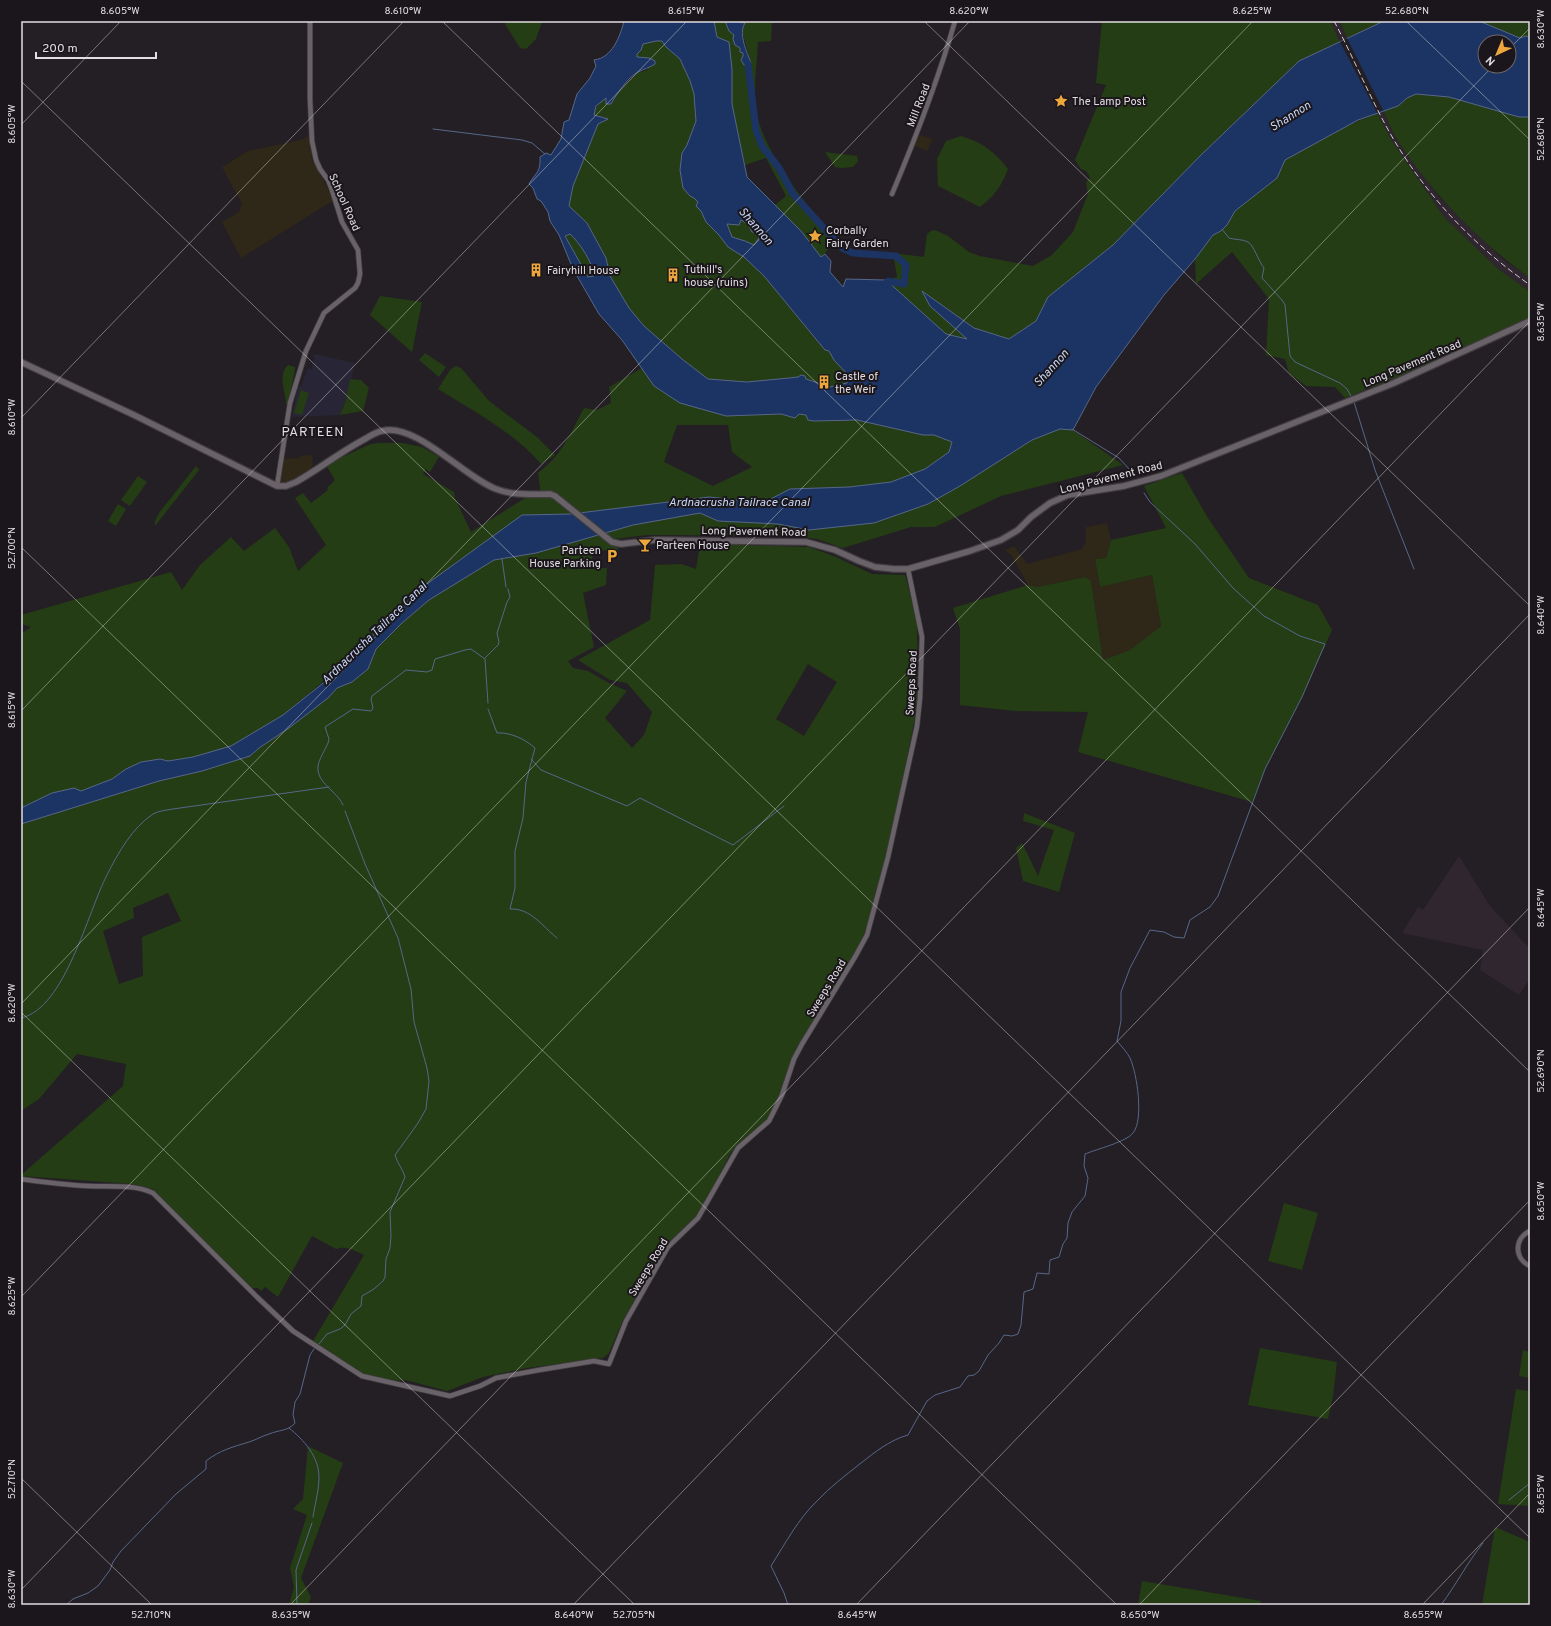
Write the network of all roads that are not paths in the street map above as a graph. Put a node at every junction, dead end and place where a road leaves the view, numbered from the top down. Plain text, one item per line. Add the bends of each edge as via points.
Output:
1 (310, 21) edge
2 (955, 21) edge
3 (892, 194) dead end
4 (1530, 321) edge
5 (21, 362) edge
6 (277, 486) junction
7 (908, 569) junction
8 (21, 1180) edge
9 (1530, 1231) edge
10 (1530, 1266) edge

1 - 6 street, School Road via 312,141 316,160 328,180 342,222 358,250 360,274 355,288 324,313 305,353 290,403
2 - 3 street, Mill Road via 934,90
4 - 7 main road, Long Pavement Road via 1394,382 1161,476 1124,486 1068,495 1050,503 1018,530 1001,540
5 - 6 main road
6 - 7 main road, Long Pavement Road via 296,482 353,445 387,430 405,434 426,444 496,489 511,494 550,494 560,499 612,542 806,542 821,545 875,567
7 - 8 street, Sweeps Road via 922,637 917,726 888,857 867,935 794,1059 782,1095 769,1121 738,1148 698,1218 668,1247 626,1322 609,1364 594,1361 496,1378 450,1396 362,1376 293,1331 153,1193 130,1187
9 - 10 street via 1520,1240 1518,1249 1520,1258

